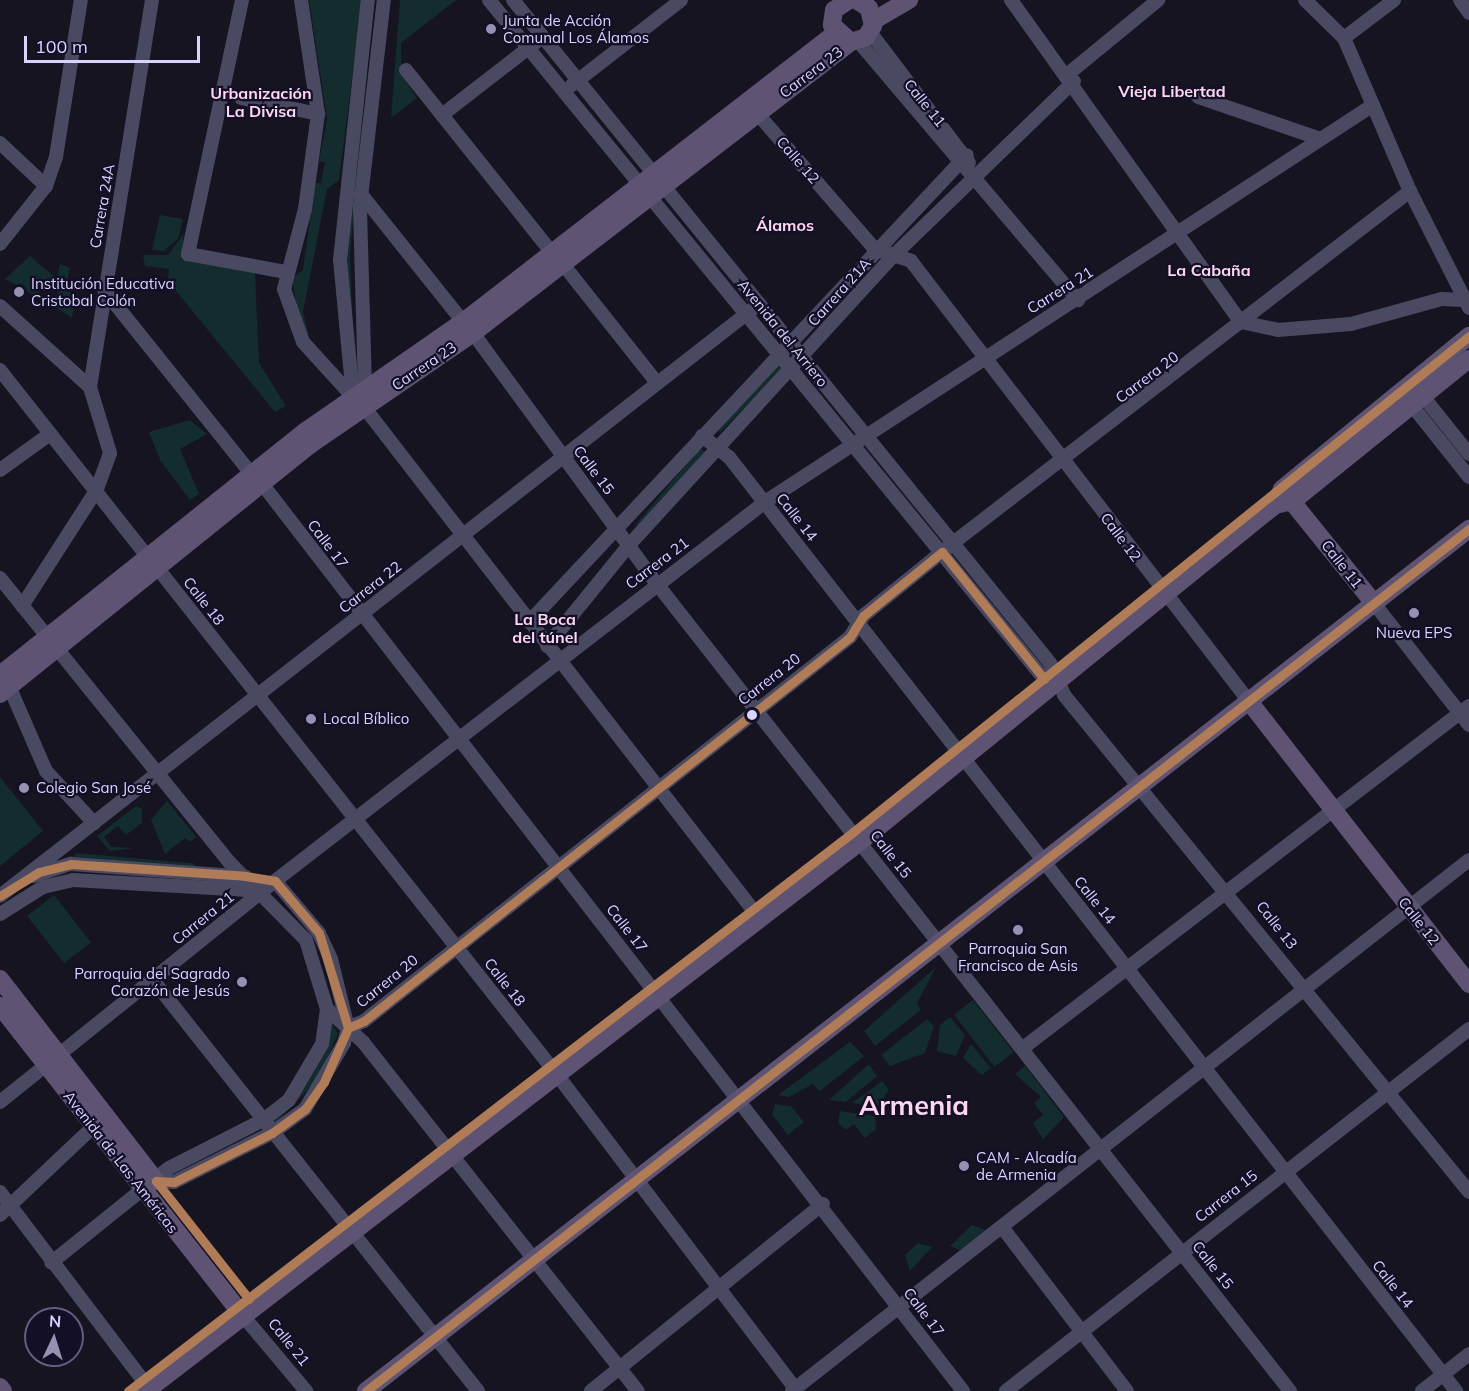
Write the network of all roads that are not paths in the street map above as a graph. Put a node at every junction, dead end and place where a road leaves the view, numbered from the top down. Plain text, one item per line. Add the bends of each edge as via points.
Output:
1 (81, 0) edge
2 (152, 0) edge
3 (242, 0) edge
4 (301, 0) edge
5 (368, 0) edge
6 (384, 0) edge
7 (489, 0) edge
8 (513, 0) edge
9 (681, 0) edge
10 (909, 0) edge
11 (1011, 0) edge
12 (1305, 0) edge
13 (1394, 0) edge
14 (1460, 0) edge
15 (1154, 1) edge
16 (852, 2) edge
17 (504, 5) edge
18 (1469, 13) edge
19 (857, 34) junction
20 (542, 37) junction
21 (1344, 38) junction
22 (530, 46) junction
23 (406, 70) dead end
24 (1071, 78) junction
25 (579, 80) junction
26 (565, 90) junction
27 (1198, 97) dead end
28 (242, 98) dead end
29 (1373, 105) junction
30 (757, 113) junction
31 (318, 114) junction
32 (441, 115) junction
33 (1318, 138) junction
34 (0, 143) edge
35 (963, 158) junction
36 (972, 177) junction
37 (652, 185) junction
38 (46, 186) junction
39 (1410, 191) junction
40 (361, 194) junction
41 (1180, 232) junction
42 (0, 244) edge
43 (875, 249) junction
44 (892, 257) junction
45 (557, 258) junction
46 (286, 272) junction
47 (104, 290) junction
48 (1078, 300) junction
49 (759, 304) junction
50 (1466, 304) edge
51 (0, 306) edge
52 (746, 314) junction
53 (1241, 322) junction
54 (468, 327) junction
55 (1469, 336) edge
56 (789, 342) junction
57 (779, 352) junction
58 (985, 355) junction
59 (803, 358) junction
60 (1469, 359) edge
61 (792, 369) junction
62 (0, 370) edge
63 (657, 383) junction
64 (90, 387) junction
65 (1412, 394) junction
66 (360, 397) junction
67 (50, 434) junction
68 (702, 436) junction
69 (867, 438) junction
70 (854, 444) junction
71 (718, 447) junction
72 (1469, 454) edge
73 (563, 457) junction
74 (1063, 461) junction
75 (0, 470) edge
76 (1469, 477) edge
77 (257, 480) junction
78 (97, 489) junction
79 (1283, 498) junction
80 (765, 502) junction
81 (616, 527) junction
82 (1469, 529) edge
83 (462, 536) junction
84 (953, 543) junction
85 (630, 544) junction
86 (942, 552) junction
87 (154, 565) junction
88 (0, 578) edge
89 (657, 584) junction
90 (1166, 596) junction
91 (1372, 602) junction
92 (22, 606) junction
93 (361, 614) junction
94 (529, 622) junction
95 (860, 625) junction
96 (52, 644) junction
97 (546, 646) junction
98 (557, 660) junction
99 (1054, 684) junction
100 (3, 685) edge
101 (257, 696) junction
102 (1248, 700) junction
103 (757, 709) junction
104 (1464, 709) edge
105 (1469, 724) edge
106 (457, 742) junction
107 (964, 759) junction
108 (156, 774) junction
109 (1142, 785) junction
110 (658, 789) junction
111 (1332, 810) junction
112 (356, 819) junction
113 (94, 823) junction
114 (861, 841) junction
115 (45, 860) junction
116 (1469, 860) edge
117 (1044, 861) junction
118 (71, 864) junction
119 (558, 867) junction
120 (244, 876) junction
121 (274, 881) junction
122 (1228, 890) junction
123 (261, 891) junction
124 (0, 896) edge
125 (1408, 907) junction
126 (0, 914) edge
127 (760, 919) junction
128 (939, 942) junction
129 (456, 946) junction
130 (1128, 967) junction
131 (0, 979) edge
132 (153, 980) junction
133 (1469, 984) edge
134 (1305, 989) junction
135 (659, 996) junction
136 (0, 1006) edge
137 (327, 1009) junction
138 (348, 1028) junction
139 (1469, 1029) edge
140 (1023, 1048) junction
141 (52, 1060) junction
142 (1206, 1069) junction
143 (558, 1076) junction
144 (1388, 1092) junction
145 (743, 1101) junction
146 (0, 1102) edge
147 (263, 1120) junction
148 (94, 1126) junction
149 (272, 1133) junction
150 (1097, 1154) junction
151 (453, 1157) junction
152 (1287, 1170) junction
153 (638, 1182) junction
154 (149, 1186) junction
155 (0, 1192) edge
156 (1469, 1192) edge
157 (823, 1204) junction
158 (6, 1212) edge
159 (1002, 1227) junction
160 (352, 1234) junction
161 (1181, 1252) junction
162 (535, 1261) junction
163 (51, 1263) junction
164 (877, 1277) junction
165 (719, 1289) junction
166 (917, 1293) junction
167 (899, 1307) junction
168 (244, 1317) junction
169 (1083, 1332) junction
170 (435, 1337) junction
171 (1469, 1354) edge
172 (620, 1368) junction
173 (1442, 1375) junction
174 (0, 1387) edge
175 (149, 1390) edge
176 (794, 1390) edge
177 (3, 1391) edge
178 (306, 1391) edge
179 (366, 1391) edge
180 (478, 1391) edge
181 (591, 1391) edge
182 (638, 1391) edge
183 (963, 1391) edge
184 (1006, 1391) edge
185 (1128, 1391) edge
186 (1290, 1391) edge
187 (1422, 1391) edge
188 (1456, 1391) edge

1 - 38 street via 64,127
2 - 47 street, Carrera 24A
3 - 46 street via 188,254
4 - 31 street
5 - 66 street via 340,260
6 - 40 street
7 - 17 street, Avenida del Arriero
8 - 20 street, Avenida del Arriero
9 - 25 street
10 - 19 main road, Carrera 23
11 - 24 street
12 - 21 street
13 - 21 street
14 - 18 street
15 - 24 street, Carrera 21A
16 - 19 main road
16 - 19 main road
17 - 22 street, Avenida del Arriero
19 - 30 main road, Carrera 23
19 - 35 street, Calle 11
19 - 37 main road, Carrera 23
20 - 22 street
20 - 25 street, Avenida del Arriero
21 - 29 street
22 - 26 street, Avenida del Arriero
22 - 32 street
23 - 32 street
24 - 36 street, Carrera 21A
24 - 41 street
25 - 26 street
25 - 37 street, Avenida del Arriero
26 - 37 street, Avenida del Arriero
27 - 33 street
28 - 31 street
29 - 33 street, Carrera 21
29 - 39 street
30 - 37 main road, Carrera 23
30 - 43 street, Calle 12
31 - 46 street via 304,209
32 - 45 street
33 - 41 street, Carrera 21
34 - 38 street
35 - 36 street, Calle 11
35 - 43 street, Carrera 21A
36 - 44 street, Carrera 21A
36 - 48 street, Calle 11
37 - 45 main road, Carrera 23
37 - 49 street, Avenida del Arriero
37 - 52 street, Avenida del Arriero
38 - 42 street
39 - 50 street
39 - 53 street, Carrera 20
40 - 54 street, Calle 15
40 - 66 street
41 - 48 street, Carrera 21
41 - 53 street
43 - 44 street, Calle 12
43 - 56 street, Carrera 21A
44 - 58 street, Calle 12 via 911,261
44 - 59 street, Carrera 21A
45 - 54 main road, Carrera 23
45 - 63 street
46 - 66 street via 287,307 295,327
47 - 64 street, Carrera 24A
47 - 77 street, Calle 17
48 - 58 street, Carrera 21
49 - 52 street, Carrera 22
49 - 56 street, Avenida del Arriero
50 - 53 street via 1442,299 1351,324 1278,330
51 - 64 street
52 - 57 street, Avenida del Arriero
52 - 63 street, Carrera 22
53 - 74 street, Carrera 20
54 - 66 main road, Carrera 23
54 - 73 street, Calle 15
55 - 65 main road
56 - 57 street, Carrera 21A
56 - 59 street, Avenida del Arriero
57 - 61 street, Avenida del Arriero
57 - 68 street, Carrera 21A
58 - 69 street, Carrera 21
58 - 74 street, Calle 12
59 - 61 street, Carrera 21A
59 - 69 street, Avenida del Arriero
60 - 65 main road
61 - 70 street, Avenida del Arriero
61 - 71 street, Carrera 21A
62 - 67 street, Calle 18
63 - 73 street, Carrera 22
64 - 78 street, Carrera 24A via 111,441
65 - 72 street
65 - 76 street
65 - 79 main road
66 - 77 main road, Carrera 23
66 - 83 street
67 - 75 street
67 - 78 street, Calle 18
68 - 71 street, Calle 14
68 - 81 street, Carrera 21A
69 - 70 street, Carrera 21
69 - 84 street, Avenida del Arriero
70 - 80 street, Carrera 21
70 - 86 street, Avenida del Arriero
71 - 80 street, Calle 14
71 - 85 street, Carrera 21A
73 - 81 street, Calle 15
73 - 83 street, Carrera 22
74 - 84 street, Carrera 20
74 - 90 street, Calle 12
77 - 87 main road, Carrera 23
77 - 93 street, Calle 17
78 - 87 street, Calle 18
78 - 92 street, Carrera 24A
79 - 90 main road
79 - 91 main road, Calle 11
80 - 89 street, Carrera 21
80 - 95 street, Calle 14
81 - 85 street, Calle 15
81 - 94 street, Carrera 21A
82 - 91 main road
83 - 93 street, Carrera 22
83 - 94 street
84 - 86 street, Carrera 20
84 - 99 street, Avenida del Arriero via 1050,663
85 - 89 street, Calle 15
85 - 97 street, Carrera 21A
86 - 95 street, Carrera 20
86 - 99 street, Avenida del Arriero
87 - 96 main road, Carrera 23
87 - 101 street, Calle 18
88 - 92 street
89 - 98 street, Carrera 21
89 - 103 street, Calle 15
90 - 99 main road
90 - 102 street, Calle 12
91 - 102 main road
91 - 104 street, Calle 11
92 - 96 street
93 - 101 street, Carrera 22
93 - 106 street, Calle 17
94 - 97 street
95 - 103 street, Carrera 20
95 - 107 street, Calle 14
96 - 100 main road, Carrera 23
96 - 108 street
97 - 98 street
98 - 106 street, Carrera 21
98 - 110 street
99 - 107 main road
99 - 109 street, Calle 13
100 - 113 street via 46,771
101 - 108 street, Carrera 22
101 - 112 street, Calle 18
102 - 109 main road
102 - 111 main road, Calle 12
103 - 110 street, Carrera 20
103 - 114 street, Calle 15
104 - 105 street, Calle 11
104 - 111 street
106 - 112 street, Carrera 21
106 - 119 street, Calle 17
107 - 114 main road
107 - 117 street, Calle 14
108 - 113 street, Carrera 22
108 - 120 street
109 - 117 main road
109 - 122 street, Calle 13
110 - 119 street, Carrera 20
110 - 127 street
111 - 122 street
111 - 125 main road, Calle 12
112 - 121 street, Carrera 21
112 - 129 street, Calle 18
113 - 115 street, Carrera 22
114 - 127 main road
114 - 128 street, Calle 15
115 - 118 street
115 - 124 street, Carrera 22
116 - 125 street
117 - 128 main road
117 - 130 street, Calle 14
118 - 120 street
118 - 124 street via 39,872
119 - 129 street, Carrera 20
119 - 135 street, Calle 17
120 - 121 street
120 - 123 street
121 - 123 street, Carrera 21
121 - 138 street via 319,933
122 - 130 street
122 - 134 street, Calle 13
123 - 126 street via 73,880 43,887
123 - 132 street, Carrera 21
123 - 137 street via 306,940
125 - 133 main road, Calle 12
125 - 134 street
127 - 135 main road
128 - 140 street, Calle 15
128 - 145 main road
129 - 138 street, Carrera 20 via 364,1021
129 - 143 street, Calle 18
130 - 140 street
130 - 142 street, Calle 14
131 - 141 main road, Avenida de Las Américas
132 - 141 street, Carrera 21
132 - 147 street
134 - 142 street
134 - 144 street, Calle 13
135 - 143 main road
135 - 145 street, Calle 17
136 - 141 main road, Avenida de Las Américas
137 - 138 street
137 - 147 street via 326,1034 307,1074 289,1100
138 - 149 street via 318,1091 305,1109
138 - 151 street
139 - 144 street, Carrera 15
140 - 150 street, Calle 15 via 1087,1131
141 - 146 street, Carrera 21
141 - 148 main road, Avenida de Las Américas
141 - 154 main road, Avenida de Las Américas
142 - 150 street
142 - 152 street, Calle 14
143 - 151 main road
143 - 153 street, Calle 18
144 - 152 street, Carrera 15
144 - 156 street, Calle 13
145 - 153 main road
145 - 157 street, Calle 17
147 - 149 street
147 - 154 street via 169,1168
148 - 154 main road, Avenida de Las Américas
148 - 158 street
149 - 154 street via 174,1182
149 - 160 street
150 - 159 street
150 - 161 street, Calle 15
151 - 160 main road
151 - 162 street
152 - 161 street, Carrera 15
152 - 173 street, Calle 14
153 - 162 main road
153 - 165 street, Calle 18
154 - 163 street
154 - 168 main road, Avenida de Las Américas
155 - 158 street
157 - 164 street, Calle 17
157 - 165 street
158 - 163 street
159 - 166 street
159 - 169 street
160 - 168 main road
160 - 170 street
161 - 169 street, Carrera 15
161 - 186 street, Calle 15
162 - 170 main road
162 - 172 street
163 - 175 street
164 - 166 street
164 - 167 street, Calle 17
165 - 172 street
165 - 176 street, Calle 18
166 - 167 street
167 - 176 street
167 - 183 street, Calle 17
168 - 175 main road
168 - 178 street, Calle 21
169 - 184 street, Carrera 15
169 - 185 street
170 - 179 main road
170 - 180 street
171 - 173 street
172 - 181 street
172 - 182 street
173 - 187 street
173 - 188 street, Calle 14
174 - 177 main road

